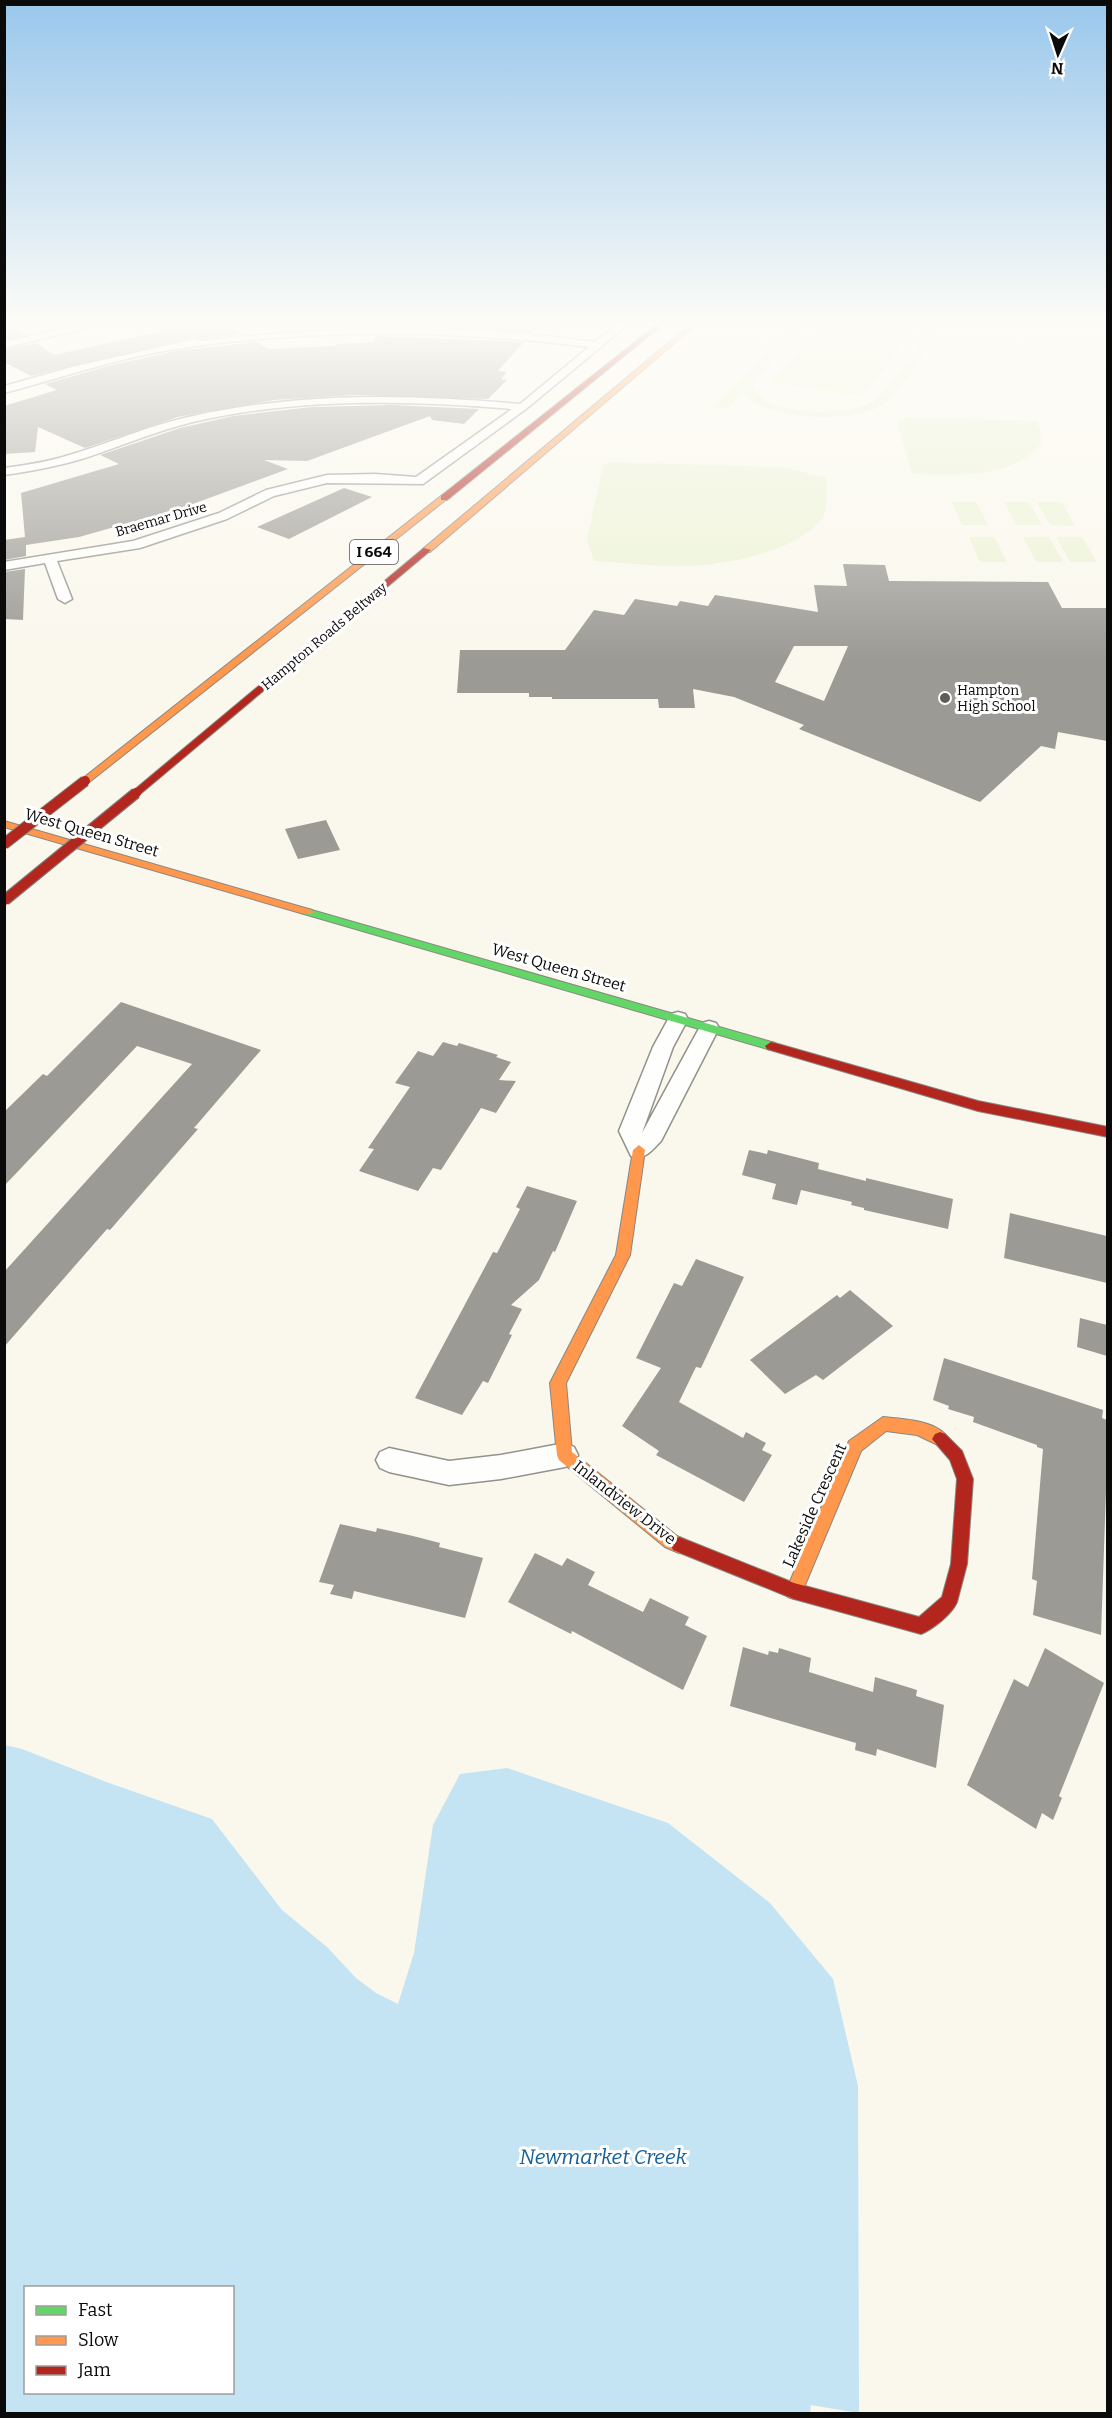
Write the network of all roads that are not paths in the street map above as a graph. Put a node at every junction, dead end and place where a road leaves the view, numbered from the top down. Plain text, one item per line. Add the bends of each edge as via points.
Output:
1 (144, 435) edge
2 (483, 435) edge
3 (524, 435) edge
4 (565, 435) edge
5 (4, 472) edge
6 (50, 560) junction
7 (4, 566) edge
8 (65, 599) dead end
9 (4, 824) edge
10 (4, 843) edge
11 (5, 900) edge
12 (678, 1019) junction
13 (709, 1028) junction
14 (1107, 1132) edge
15 (639, 1150) junction
16 (565, 1455) junction
17 (389, 1460) dead end
18 (794, 1591) junction
19 (921, 1626) joint

1 - 5 street via 64,460
2 - 6 street, Braemar Drive via 419,481 327,479 270,494 223,516 135,545
3 - 10 main road, Hampton Roads Beltway / I 664, bridge
4 - 11 main road, Hampton Roads Beltway / I 664, bridge
6 - 7 street, Braemar Drive
6 - 8 street
9 - 12 main road, West Queen Street
12 - 13 main road, West Queen Street
12 - 15 street, Inlandview Drive via 630,1131
13 - 14 main road, West Queen Street via 978,1106
13 - 15 street, Inlandview Drive via 653,1135
15 - 16 main road, Inlandview Drive via 623,1255 558,1383
16 - 17 street via 449,1473
16 - 18 main road, Inlandview Drive via 671,1542
18 - 19 main road, Inlandview Drive
18 - 19 main road, Lakeside Crescent via 855,1446 883,1424 920,1428 937,1435 956,1456 965,1479 959,1564 949,1602

